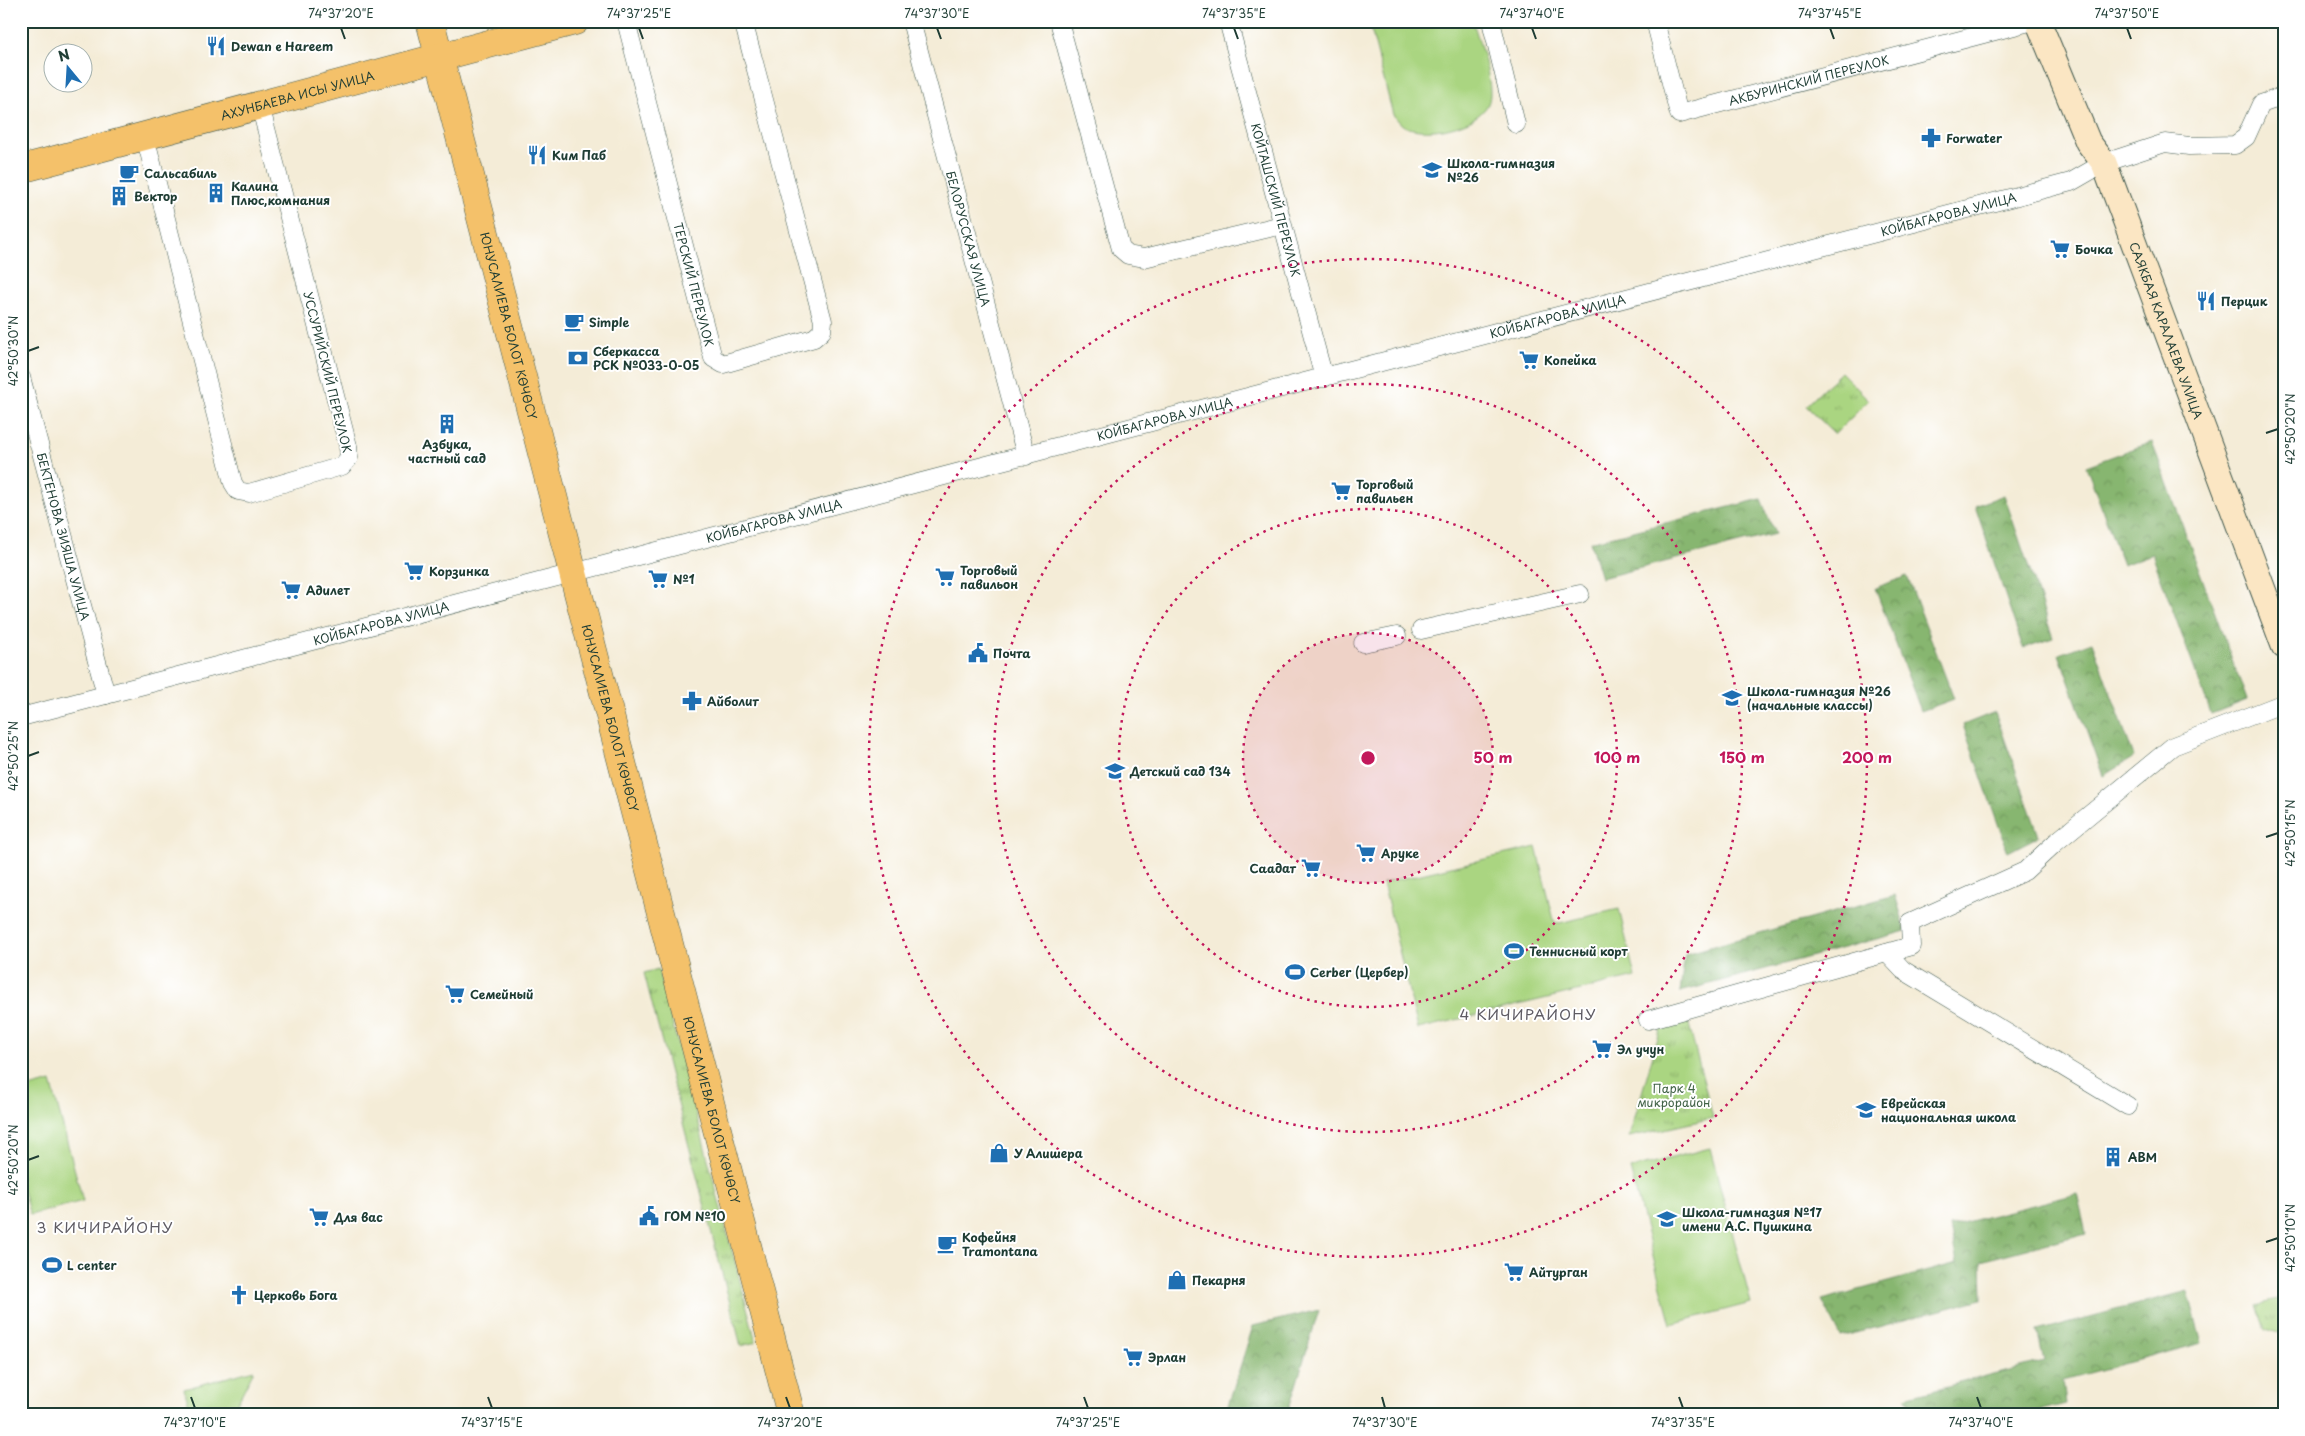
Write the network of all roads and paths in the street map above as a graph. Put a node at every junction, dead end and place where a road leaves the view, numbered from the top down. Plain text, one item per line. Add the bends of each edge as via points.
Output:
1 (430, 21) edge
2 (575, 21) edge
3 (626, 21) edge
4 (743, 21) edge
5 (911, 21) edge
6 (1059, 21) edge
7 (1228, 21) edge
8 (1491, 21) edge
9 (1655, 21) edge
10 (2033, 21) edge
11 (2038, 21) edge
12 (440, 57) junction
13 (2284, 96) edge
14 (260, 105) junction
15 (1516, 124) dead end
16 (145, 136) junction
17 (2104, 163) junction
18 (21, 169) edge
19 (1282, 225) junction
20 (21, 377) edge
21 (1324, 378) junction
22 (1026, 456) junction
23 (574, 574) junction
24 (1580, 594) dead end
25 (1421, 630) dead end
26 (1397, 636) dead end
27 (1363, 643) dead end
28 (2284, 646) edge
29 (106, 695) junction
30 (2284, 703) edge
31 (21, 717) edge
32 (1887, 953) junction
33 (1648, 1020) dead end
34 (2128, 1106) dead end
35 (791, 1415) edge

1 - 12 main road, ЮНУСАЛИЕВА БОЛОТ КӨЧӨСҮ
2 - 12 main road, АХУНБАЕВА ИСЫ УЛИЦА
3 - 4 street, ТЕРСКИЙ ПЕРЕУЛОК via 714,358 723,364 814,338 822,331 823,320
5 - 22 street, БЕЛОРУССКАЯ УЛИЦА
6 - 19 street via 1121,249 1128,255 1144,258
7 - 19 street, КОЙТАШСКИЙ ПЕРЕУЛОК
8 - 15 street
9 - 10 street, АКБУРИНСКИЙ ПЕРЕУЛОК via 1679,114
11 - 17 main road, САЯКБАЯ КАРАЛАЕВА УЛИЦА via 2088,142
12 - 14 main road, АХУНБАЕВА ИСЫ УЛИЦА
12 - 23 main road, ЮНУСАЛИЕВА БОЛОТ КӨЧӨСҮ
13 - 17 street, КОЙБАГАРОВА УЛИЦА via 2261,104 2246,137 2236,145 2165,143
14 - 16 main road, АХУНБАЕВА ИСЫ УЛИЦА
14 - 16 street, УССУРИЙСКИЙ ПЕРЕУЛОК via 349,458 342,466 249,493 238,491 233,483
16 - 18 main road, АХУНБАЕВА ИСЫ УЛИЦА
17 - 21 street, КОЙБАГАРОВА УЛИЦА via 2071,182
17 - 28 main road, САЯКБАЯ КАРАЛАЕВА УЛИЦА
19 - 21 street, КОЙТАШСКИЙ ПЕРЕУЛОК
20 - 29 street, БЕКТЕНОВА ЗИЯША УЛИЦА
21 - 22 street, КОЙБАГАРОВА УЛИЦА
22 - 23 street, КОЙБАГАРОВА УЛИЦА
23 - 29 street, КОЙБАГАРОВА УЛИЦА
23 - 35 main road, ЮНУСАЛИЕВА БОЛОТ КӨЧӨСҮ
24 - 25 street
26 - 27 street
29 - 31 street, КОЙБАГАРОВА УЛИЦА
30 - 32 street via 2174,746 2025,871 1910,923 1911,946
32 - 33 street
32 - 34 street via 1903,970

